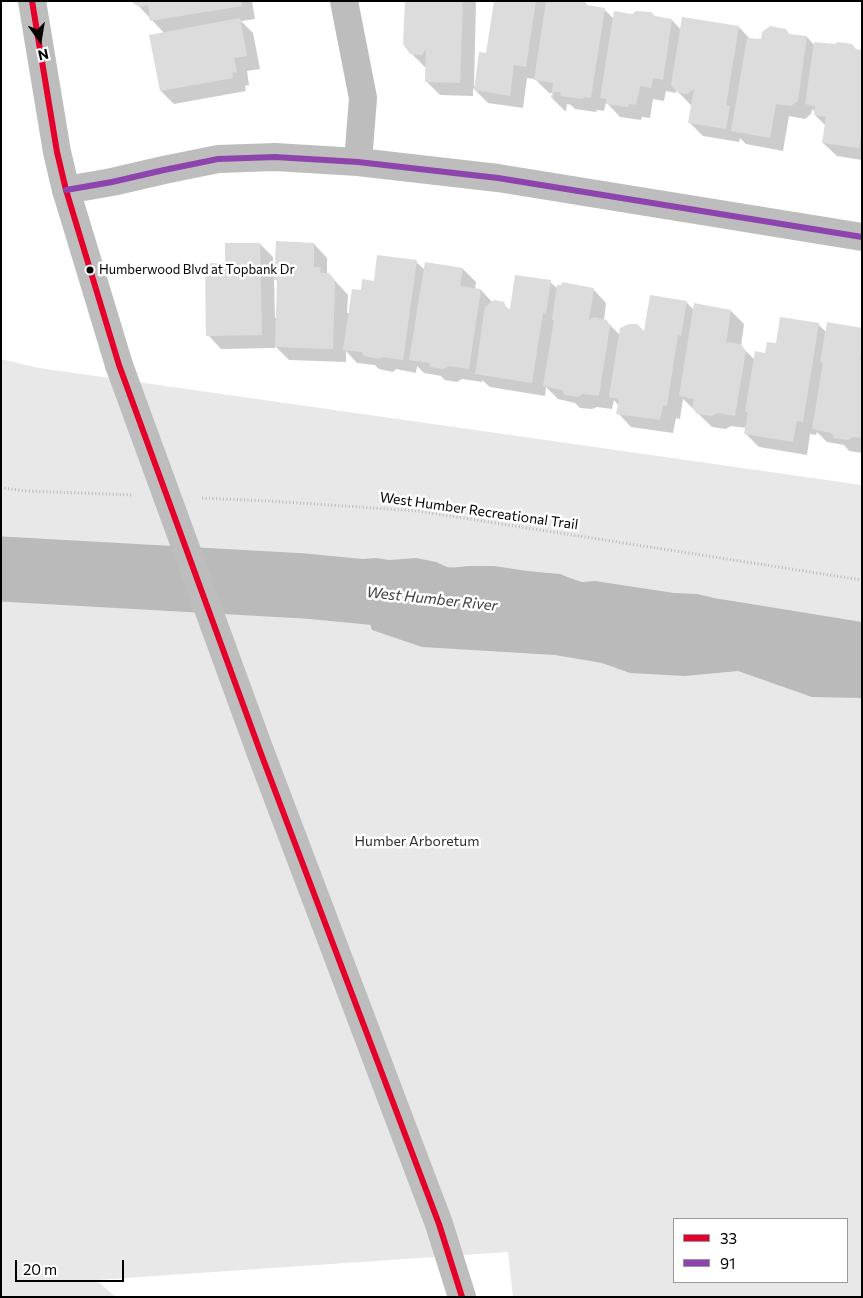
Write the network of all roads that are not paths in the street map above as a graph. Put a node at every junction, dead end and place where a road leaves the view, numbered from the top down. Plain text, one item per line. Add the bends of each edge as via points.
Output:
1 (32, 1) edge
2 (344, 1) edge
3 (358, 162) junction
4 (66, 190) junction
5 (862, 237) edge
6 (462, 1297) edge

1 - 4 street
2 - 3 street via 364,98
3 - 4 street via 275,157 218,159
3 - 5 street via 498,178
4 - 6 street, bridge via 119,365 260,751 436,1214

